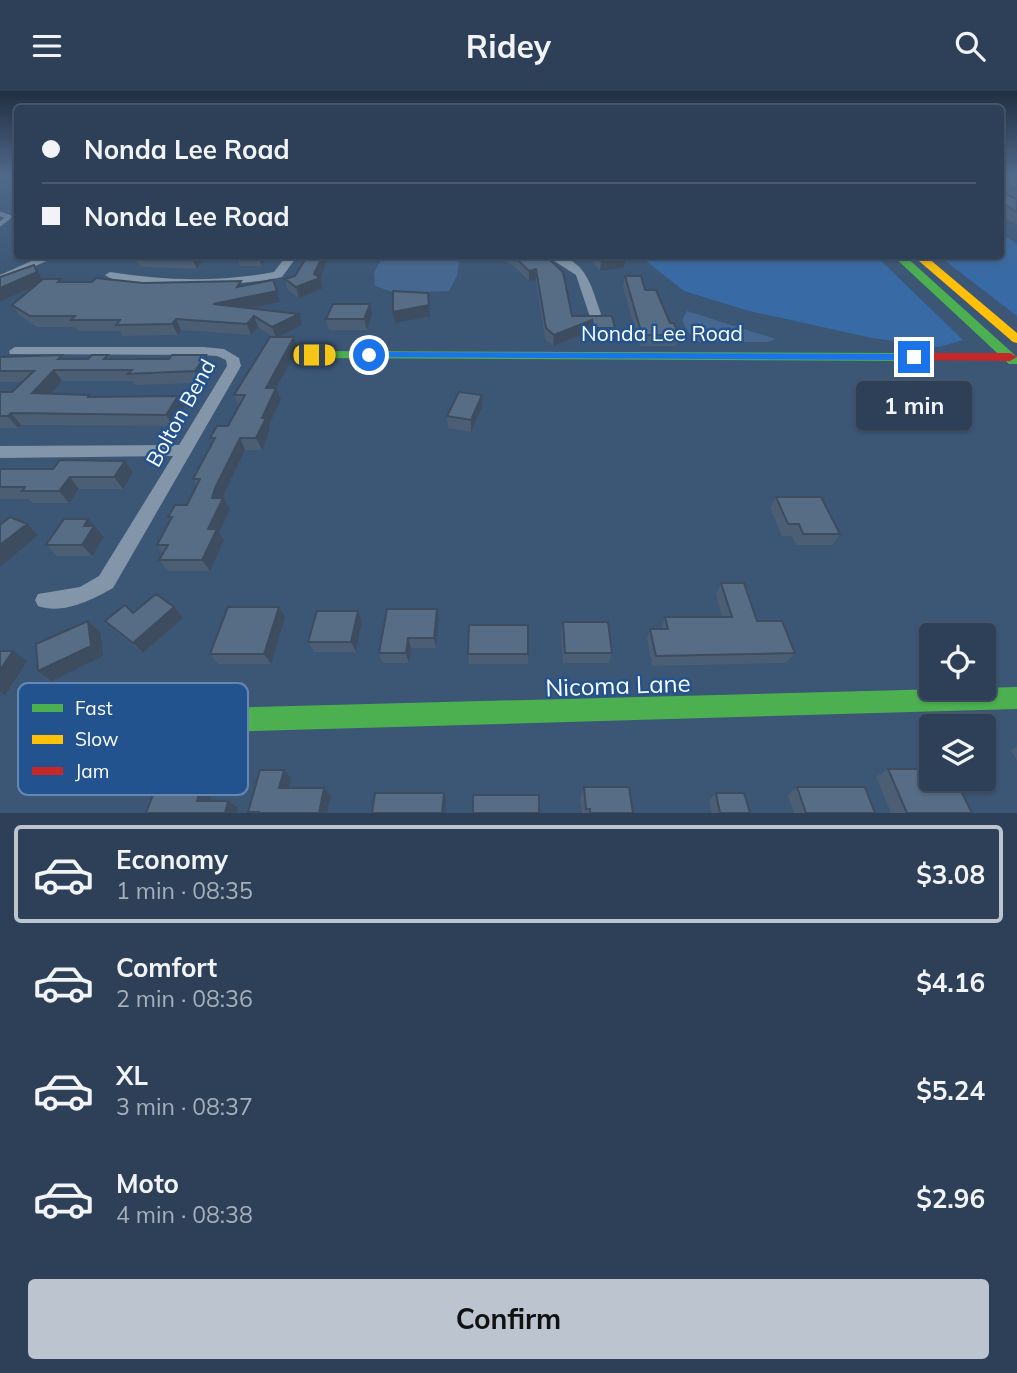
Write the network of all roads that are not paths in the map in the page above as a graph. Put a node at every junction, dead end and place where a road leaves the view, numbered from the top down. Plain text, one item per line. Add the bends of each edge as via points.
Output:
1 (0, 214) edge
2 (0, 224) edge
3 (46, 259) edge
4 (290, 259) edge
5 (557, 259) edge
6 (901, 259) edge
7 (924, 259) edge
8 (110, 275) dead end
9 (0, 279) edge
10 (595, 314) edge
11 (1017, 339) edge
12 (15, 351) dead end
13 (314, 355) dead end
14 (1014, 361) edge
15 (186, 450) junction
16 (0, 451) edge
17 (45, 600) dead end
18 (1017, 698) edge
19 (248, 719) edge

1 - 2 lane via 9,217
3 - 9 street
4 - 8 street via 278,275 254,280 160,281
5 - 10 street via 581,273
6 - 14 street
7 - 11 street
12 - 15 street, Bolton Bend via 203,351 232,358 234,366
13 - 14 street, Nonda Lee Road
15 - 16 street
15 - 17 street, Bolton Bend via 106,582 83,595
18 - 19 street, Nicoma Lane

